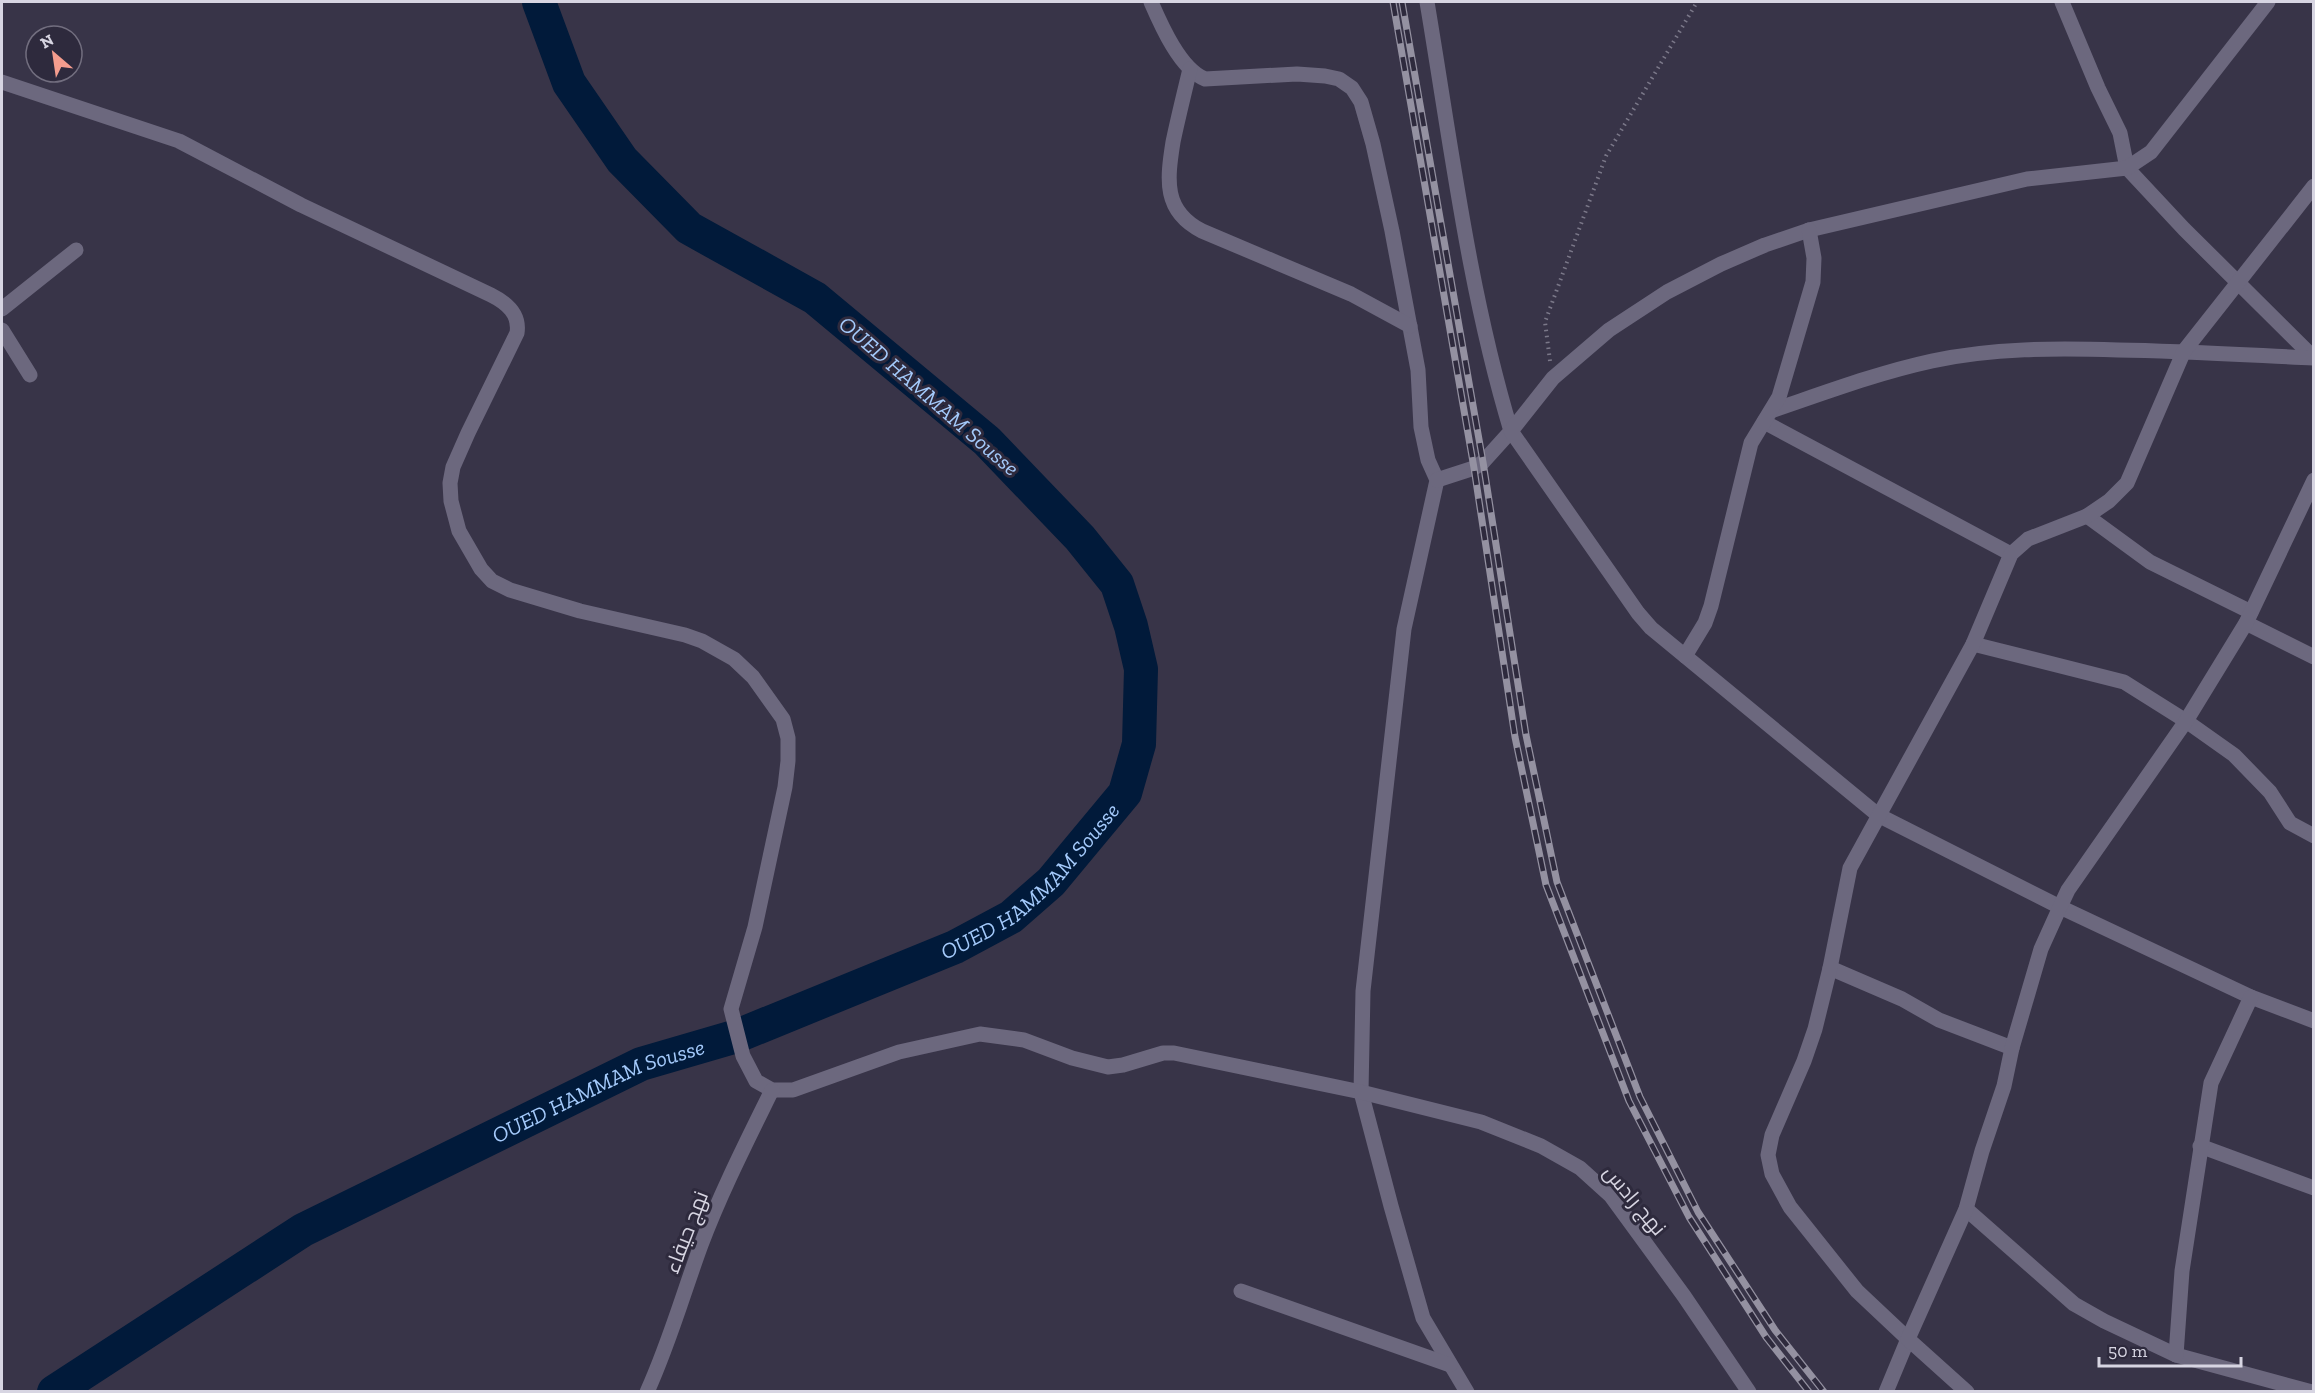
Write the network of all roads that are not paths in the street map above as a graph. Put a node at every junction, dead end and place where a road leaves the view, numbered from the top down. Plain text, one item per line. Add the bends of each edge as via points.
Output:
1 (1151, 2) edge
2 (1427, 2) edge
3 (2062, 2) edge
4 (2268, 2) edge
5 (1190, 69) junction
6 (2, 82) edge
7 (2127, 168) junction
8 (2313, 186) edge
9 (1809, 230) junction
10 (76, 250) dead end
11 (2239, 283) junction
12 (2, 309) edge
13 (1410, 326) junction
14 (2, 330) edge
15 (2184, 351) junction
16 (2313, 358) edge
17 (30, 375) dead end
18 (1767, 417) junction
19 (1511, 431) junction
20 (1437, 480) junction
21 (2313, 480) edge
22 (2087, 516) junction
23 (2011, 554) junction
24 (2248, 617) junction
25 (1973, 644) junction
26 (1685, 656) junction
27 (2313, 657) edge
28 (2186, 721) junction
29 (1878, 815) junction
30 (2313, 836) edge
31 (2060, 907) junction
32 (1830, 968) junction
33 (2251, 997) junction
34 (2313, 1021) edge
35 (2012, 1048) junction
36 (772, 1090) junction
37 (1361, 1092) junction
38 (2200, 1146) junction
39 (2313, 1188) edge
40 (1966, 1209) junction
41 (1240, 1291) dead end
42 (1908, 1339) junction
43 (2176, 1355) junction
44 (1450, 1365) junction
45 (647, 1392) edge
46 (1467, 1392) edge
47 (1749, 1392) edge
48 (1886, 1392) edge
49 (1967, 1392) edge
50 (2312, 1392) edge

1 - 5 street
2 - 19 street via 1467,246
3 - 7 street via 2120,134
4 - 7 street via 2151,152
5 - 13 street via 1168,175 1170,195 1182,217 1202,231 1342,290
5 - 13 street via 1205,80 1297,74 1339,79 1352,88 1361,102 1373,144
6 - 36 street via 179,141 301,205 498,298 514,312 517,333 453,466 450,483 459,531 475,561 492,581 510,590 702,641 734,659 753,677 783,719 788,750 785,787 755,927 731,1009 743,1056 756,1081
7 - 9 street via 2026,179
7 - 11 street
8 - 11 street
9 - 18 street via 1813,282 1779,397
9 - 19 street via 1721,264 1667,292 1609,330 1553,378
10 - 12 street
11 - 15 street
11 - 16 street
13 - 20 street via 1418,370 1421,427
14 - 17 street
15 - 16 street
15 - 18 street via 1982,353 1863,379
15 - 22 street via 2127,483
18 - 23 street
18 - 26 street via 1751,443 1711,606
19 - 20 street via 1484,462
19 - 26 street via 1638,613
20 - 37 street via 1404,629 1363,991
21 - 24 street
22 - 23 street via 2028,539
22 - 24 street via 2150,562
23 - 25 street
24 - 27 street
24 - 28 street
25 - 28 street via 2124,682
25 - 29 street
26 - 29 street
28 - 30 street via 2234,755 2270,792 2290,823
28 - 31 street
29 - 31 street
29 - 32 street via 1850,868
31 - 33 street
31 - 35 street via 2041,949
32 - 35 street via 1902,999 1939,1020
32 - 42 street via 1815,1029 1772,1135 1768,1155 1772,1174 1790,1207 1857,1291
33 - 34 street
33 - 38 street via 2211,1083
35 - 40 street
36 - 37 street, نهج رادس via 793,1090 899,1052 980,1034 1024,1040 1108,1067 1174,1053
36 - 45 street, نهج حيفاء via 702,1243
37 - 44 street via 1423,1318
37 - 47 street, نهج رادس via 1481,1122 1541,1146 1580,1168 1611,1197
38 - 39 street
38 - 43 street via 2182,1271
40 - 42 street
40 - 43 street via 2074,1304
41 - 44 street
42 - 48 street
42 - 49 street
43 - 50 street
44 - 46 street

